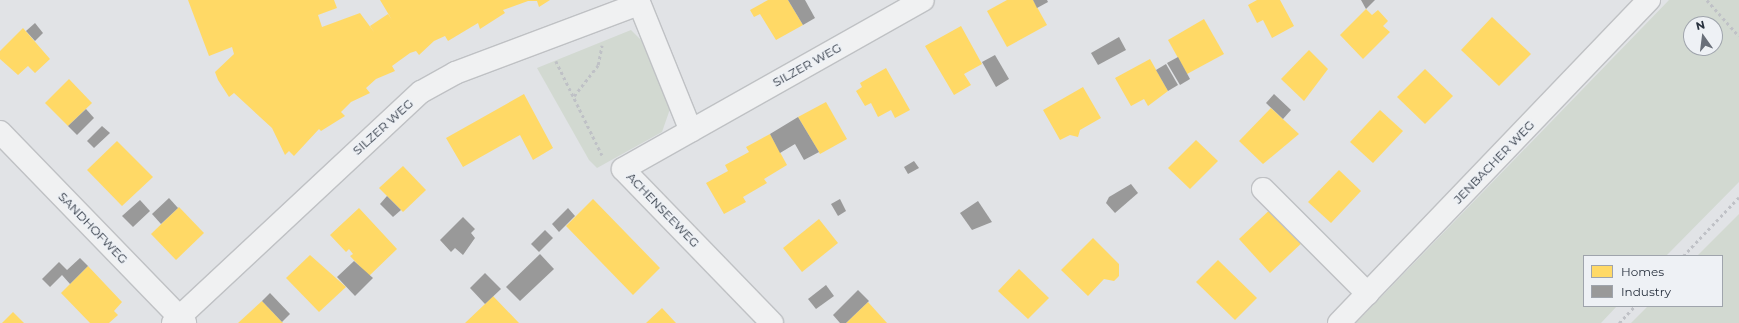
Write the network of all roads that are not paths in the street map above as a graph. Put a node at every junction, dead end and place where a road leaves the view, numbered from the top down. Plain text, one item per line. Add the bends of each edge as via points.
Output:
1 (923, 0) edge
2 (1649, 0) edge
3 (639, 2) edge
4 (692, 131) junction
5 (0, 132) edge
6 (1263, 189) dead end
7 (1368, 294) junction
8 (179, 321) edge
9 (772, 323) edge
10 (1339, 323) edge

1 - 4 street, SILZER WEG
2 - 7 street, JENBACHER WEG
3 - 4 street
3 - 8 street, SILZER WEG via 455,73 421,92
4 - 9 street, ACHENSEEWEG via 623,169
5 - 8 street, SANDHOFWEG
6 - 7 street
7 - 10 street, JENBACHER WEG

